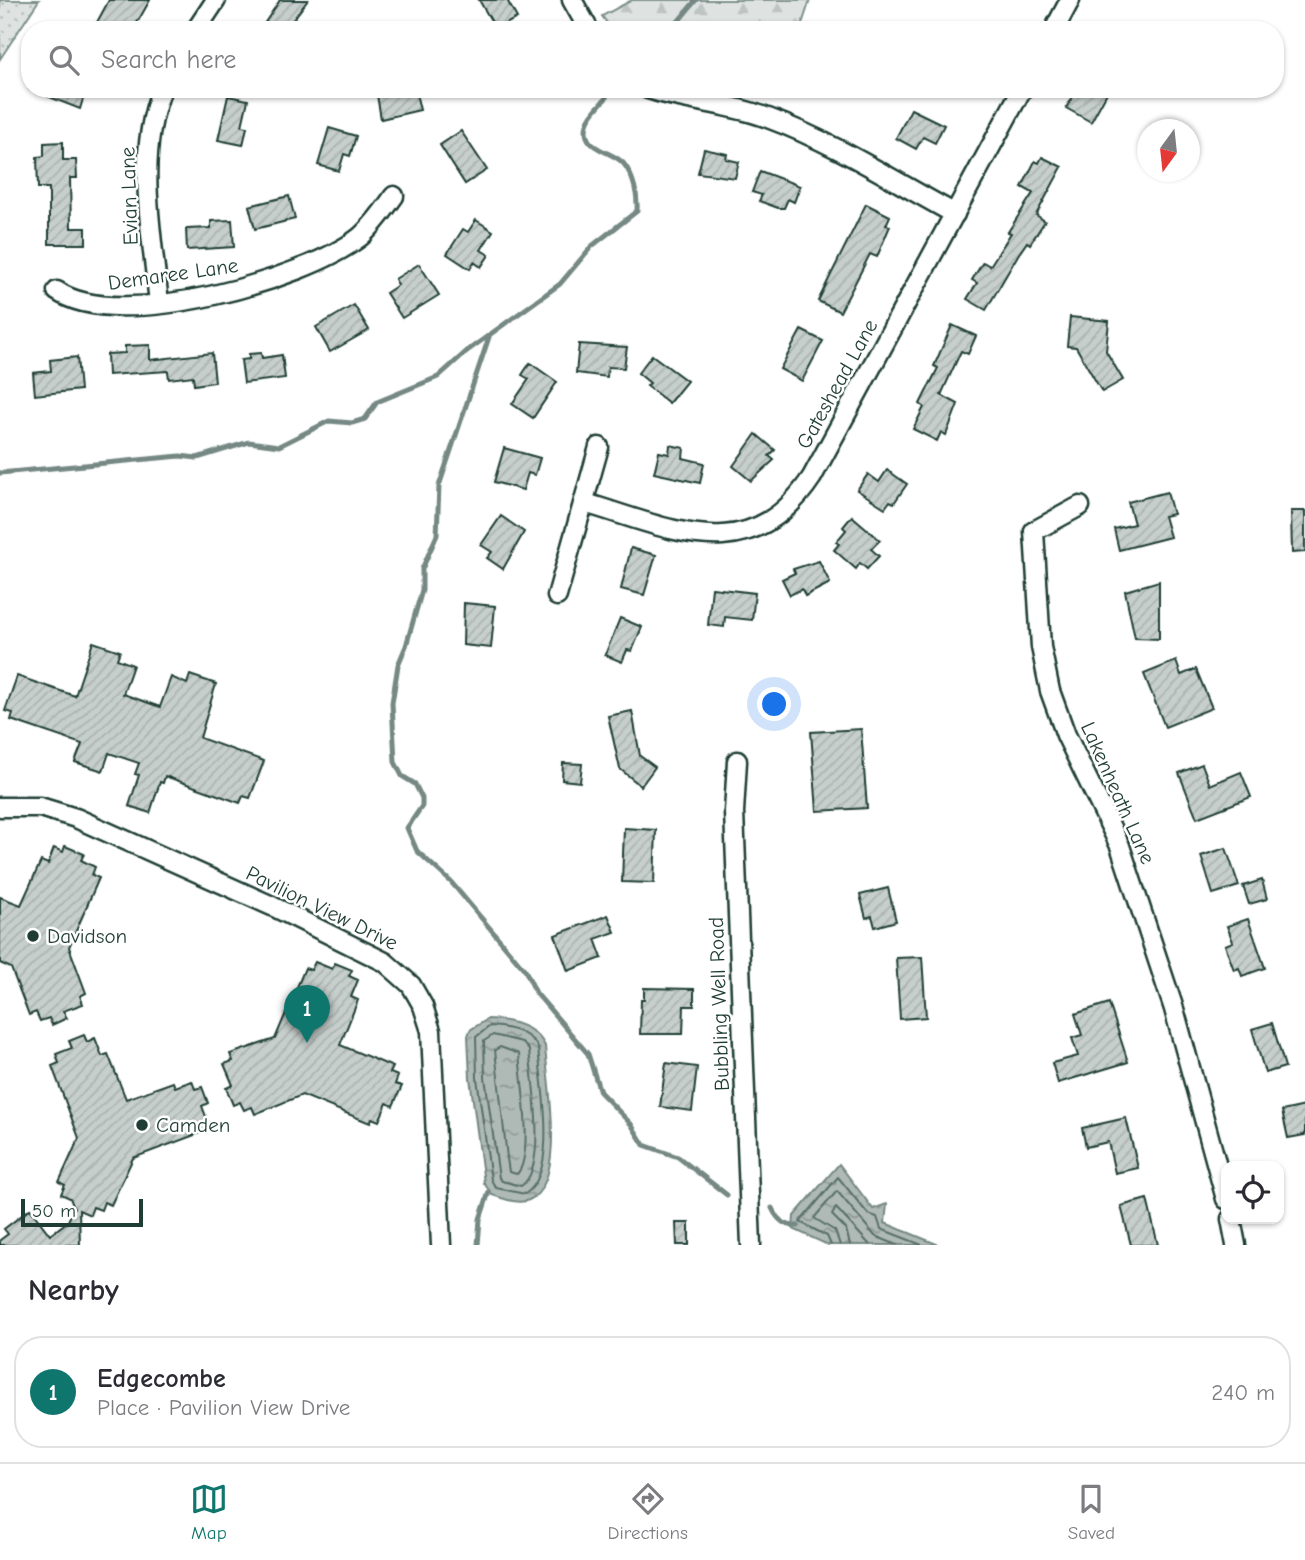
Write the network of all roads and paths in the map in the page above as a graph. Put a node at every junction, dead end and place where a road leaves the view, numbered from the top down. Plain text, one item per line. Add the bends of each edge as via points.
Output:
1 (216, 0) edge
2 (572, 0) edge
3 (1070, 0) edge
4 (202, 21) edge
5 (584, 21) edge
6 (1059, 21) edge
7 (159, 98) edge
8 (679, 98) edge
9 (1017, 98) edge
10 (394, 196) dead end
11 (955, 214) junction
12 (57, 292) dead end
13 (159, 303) junction
14 (599, 447) dead end
15 (585, 503) junction
16 (1080, 506) dead end
17 (556, 596) dead end
18 (737, 761) dead end
19 (0, 807) edge
20 (1221, 1181) edge
21 (1232, 1224) edge
22 (441, 1245) edge
23 (751, 1245) edge
24 (1237, 1245) edge

1 - 4 street
2 - 5 street
3 - 6 street
7 - 13 street, Evian Lane via 148,158
8 - 11 street via 767,117
9 - 11 street, Gateshead Lane
10 - 13 street, Demaree Lane via 359,238 296,271 217,296
11 - 15 street, Gateshead Lane via 812,477 778,517 749,531 697,535
12 - 13 street, Demaree Lane via 91,306
14 - 15 street
15 - 17 street
16 - 20 street, Lakenheath Lane via 1034,531 1043,663 1066,735 1120,846 1174,1009
18 - 23 street, Bubbling Well Road via 734,812
19 - 22 street, Pavilion View Drive via 40,807 76,818 338,937 404,977 423,1006 431,1031
21 - 24 street

